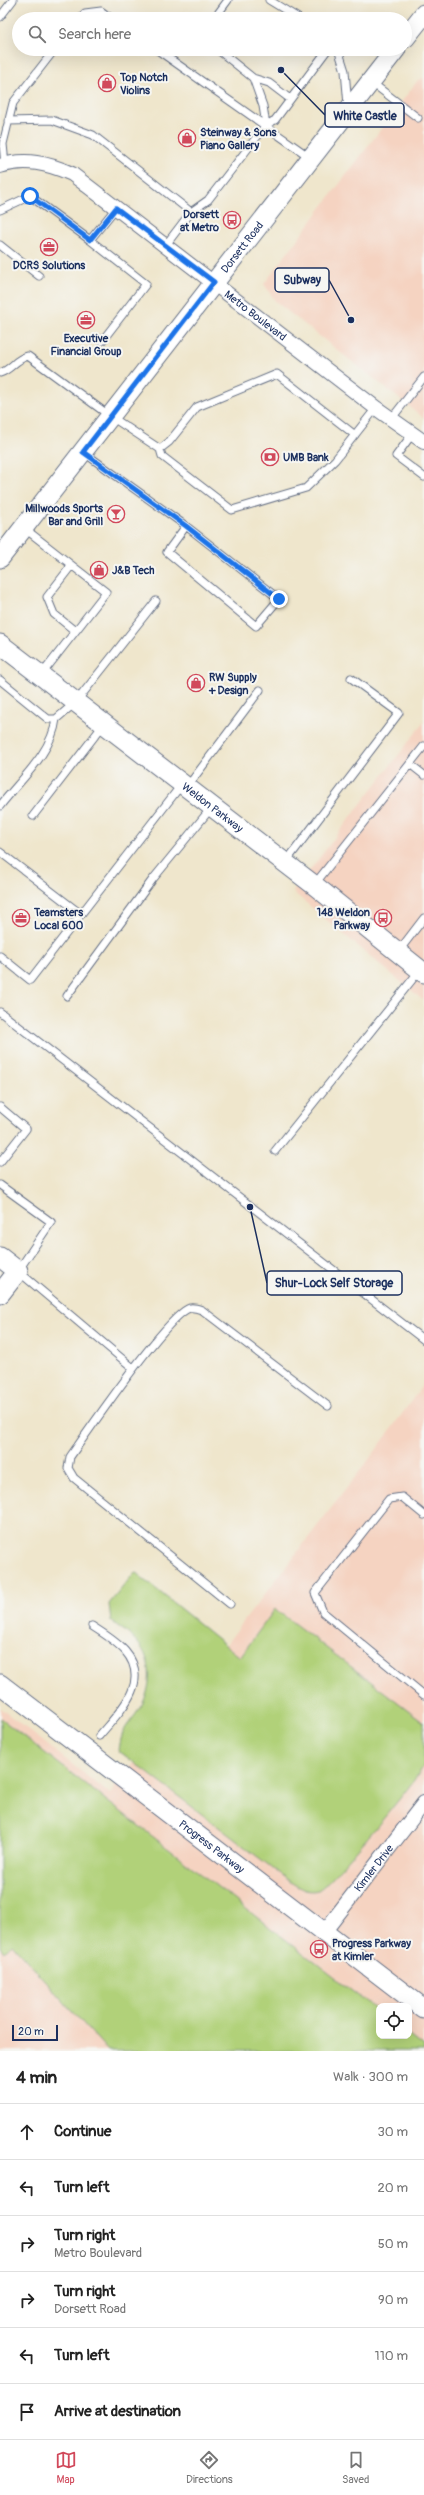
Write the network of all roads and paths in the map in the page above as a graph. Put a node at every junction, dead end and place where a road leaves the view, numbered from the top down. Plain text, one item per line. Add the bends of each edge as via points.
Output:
1 (13, 0) edge
2 (228, 0) edge
3 (269, 0) edge
4 (219, 12) edge
5 (289, 12) edge
6 (0, 17) edge
7 (50, 56) edge
8 (166, 56) edge
9 (226, 56) edge
10 (323, 56) edge
11 (341, 56) edge
12 (391, 56) edge
13 (253, 78) junction
14 (371, 82) junction
15 (290, 98) junction
16 (348, 112) junction
17 (418, 118) dead end
18 (8, 121) junction
19 (266, 125) junction
20 (311, 158) junction
21 (3, 165) edge
22 (116, 208) junction
23 (0, 210) edge
24 (192, 212) junction
25 (90, 240) junction
26 (0, 245) edge
27 (165, 246) junction
28 (39, 276) dead end
29 (214, 282) junction
30 (102, 341) dead end
31 (0, 373) edge
32 (424, 377) edge
33 (376, 408) junction
34 (110, 416) junction
35 (392, 418) junction
36 (413, 433) junction
37 (355, 435) junction
38 (424, 442) edge
39 (160, 449) junction
40 (83, 452) junction
41 (424, 477) edge
42 (186, 526) junction
43 (24, 528) junction
44 (0, 558) edge
45 (71, 566) junction
46 (156, 601) dead end
47 (0, 630) edge
48 (75, 631) junction
49 (2, 650) edge
50 (41, 675) junction
51 (351, 678) dead end
52 (0, 680) edge
53 (260, 690) dead end
54 (76, 702) junction
55 (56, 719) junction
56 (104, 724) junction
57 (424, 746) edge
58 (410, 764) junction
59 (424, 775) edge
60 (184, 785) junction
61 (0, 806) edge
62 (212, 807) junction
63 (33, 816) dead end
64 (0, 852) edge
65 (285, 863) junction
66 (314, 885) junction
67 (81, 914) junction
68 (424, 918) edge
69 (398, 952) junction
70 (0, 956) edge
71 (422, 972) edge
72 (67, 996) dead end
73 (0, 1012) edge
74 (1, 1111) edge
75 (275, 1151) dead end
76 (0, 1162) edge
77 (0, 1185) edge
78 (0, 1257) edge
79 (18, 1271) junction
80 (0, 1280) edge
81 (0, 1294) edge
82 (424, 1340) edge
83 (133, 1368) junction
84 (328, 1406) dead end
85 (424, 1514) edge
86 (230, 1604) dead end
87 (92, 1626) dead end
88 (0, 1684) edge
89 (424, 1695) edge
90 (99, 1736) dead end
91 (424, 1803) edge
92 (324, 1932) junction
93 (424, 2009) edge

1 - 6 lane
2 - 4 lane
3 - 5 lane
7 - 18 lane via 13,103
8 - 19 lane
9 - 13 lane
10 - 15 lane
11 - 16 lane via 346,71
12 - 14 street, Dorsett Road
13 - 15 lane via 269,83
13 - 19 lane via 263,106
14 - 16 street, Dorsett Road
14 - 17 lane
15 - 19 lane via 275,120
16 - 20 street, Dorsett Road
18 - 21 lane via 3,144
18 - 24 lane via 52,120 93,136
19 - 20 lane
19 - 24 lane via 208,200
20 - 29 street, Dorsett Road
21 - 22 street, Metro Boulevard via 31,161 61,169 82,181
22 - 25 lane
22 - 27 street, Metro Boulevard
23 - 25 lane via 30,196
24 - 27 lane
25 - 30 lane via 146,284
26 - 28 lane
27 - 29 street, Metro Boulevard
29 - 33 street, Metro Boulevard
29 - 34 street, Dorsett Road
31 - 34 lane via 5,372 19,358 28,356
32 - 35 lane
33 - 35 street, Metro Boulevard
33 - 37 lane
34 - 39 lane via 136,430
34 - 40 street, Dorsett Road
35 - 36 street, Metro Boulevard
36 - 38 street, Metro Boulevard
36 - 41 lane via 396,456
37 - 39 lane via 277,374 197,407 169,442
37 - 39 lane via 335,460 306,488 232,510 162,456
40 - 42 lane
40 - 43 street, Dorsett Road
42 - 42 lane via 279,599 256,626 167,552
43 - 44 street, Dorsett Road
43 - 45 lane
45 - 48 lane via 48,597 54,614
45 - 48 lane via 106,592
46 - 54 lane
47 - 49 street
48 - 50 lane
49 - 50 street, Weldon Parkway
50 - 54 street, Weldon Parkway
51 - 65 lane via 399,714
52 - 55 lane via 48,719
53 - 60 lane
54 - 55 lane
54 - 56 street, Weldon Parkway
55 - 61 lane via 48,745
56 - 60 street, Weldon Parkway
56 - 63 lane
57 - 58 lane
58 - 59 lane
58 - 66 lane
60 - 62 street, Weldon Parkway
60 - 67 lane
62 - 65 street, Weldon Parkway
62 - 72 lane via 154,879
64 - 67 lane
65 - 66 street, Weldon Parkway
66 - 69 street, Weldon Parkway
67 - 70 lane via 30,980
68 - 69 lane
69 - 71 street, Weldon Parkway
71 - 75 lane
73 - 82 lane
74 - 76 lane via 26,1129
77 - 79 lane via 51,1222
78 - 79 street
79 - 80 street
79 - 81 street
79 - 83 lane
83 - 84 lane via 180,1314 190,1308 202,1310
83 - 86 lane via 70,1457 68,1468 74,1478
85 - 89 lane via 402,1497 389,1499 315,1593 323,1612
87 - 90 lane via 124,1650 135,1672 135,1686 129,1698
88 - 92 street, Progress Parkway
91 - 92 street, Kimler Drive
92 - 93 street, Progress Parkway

